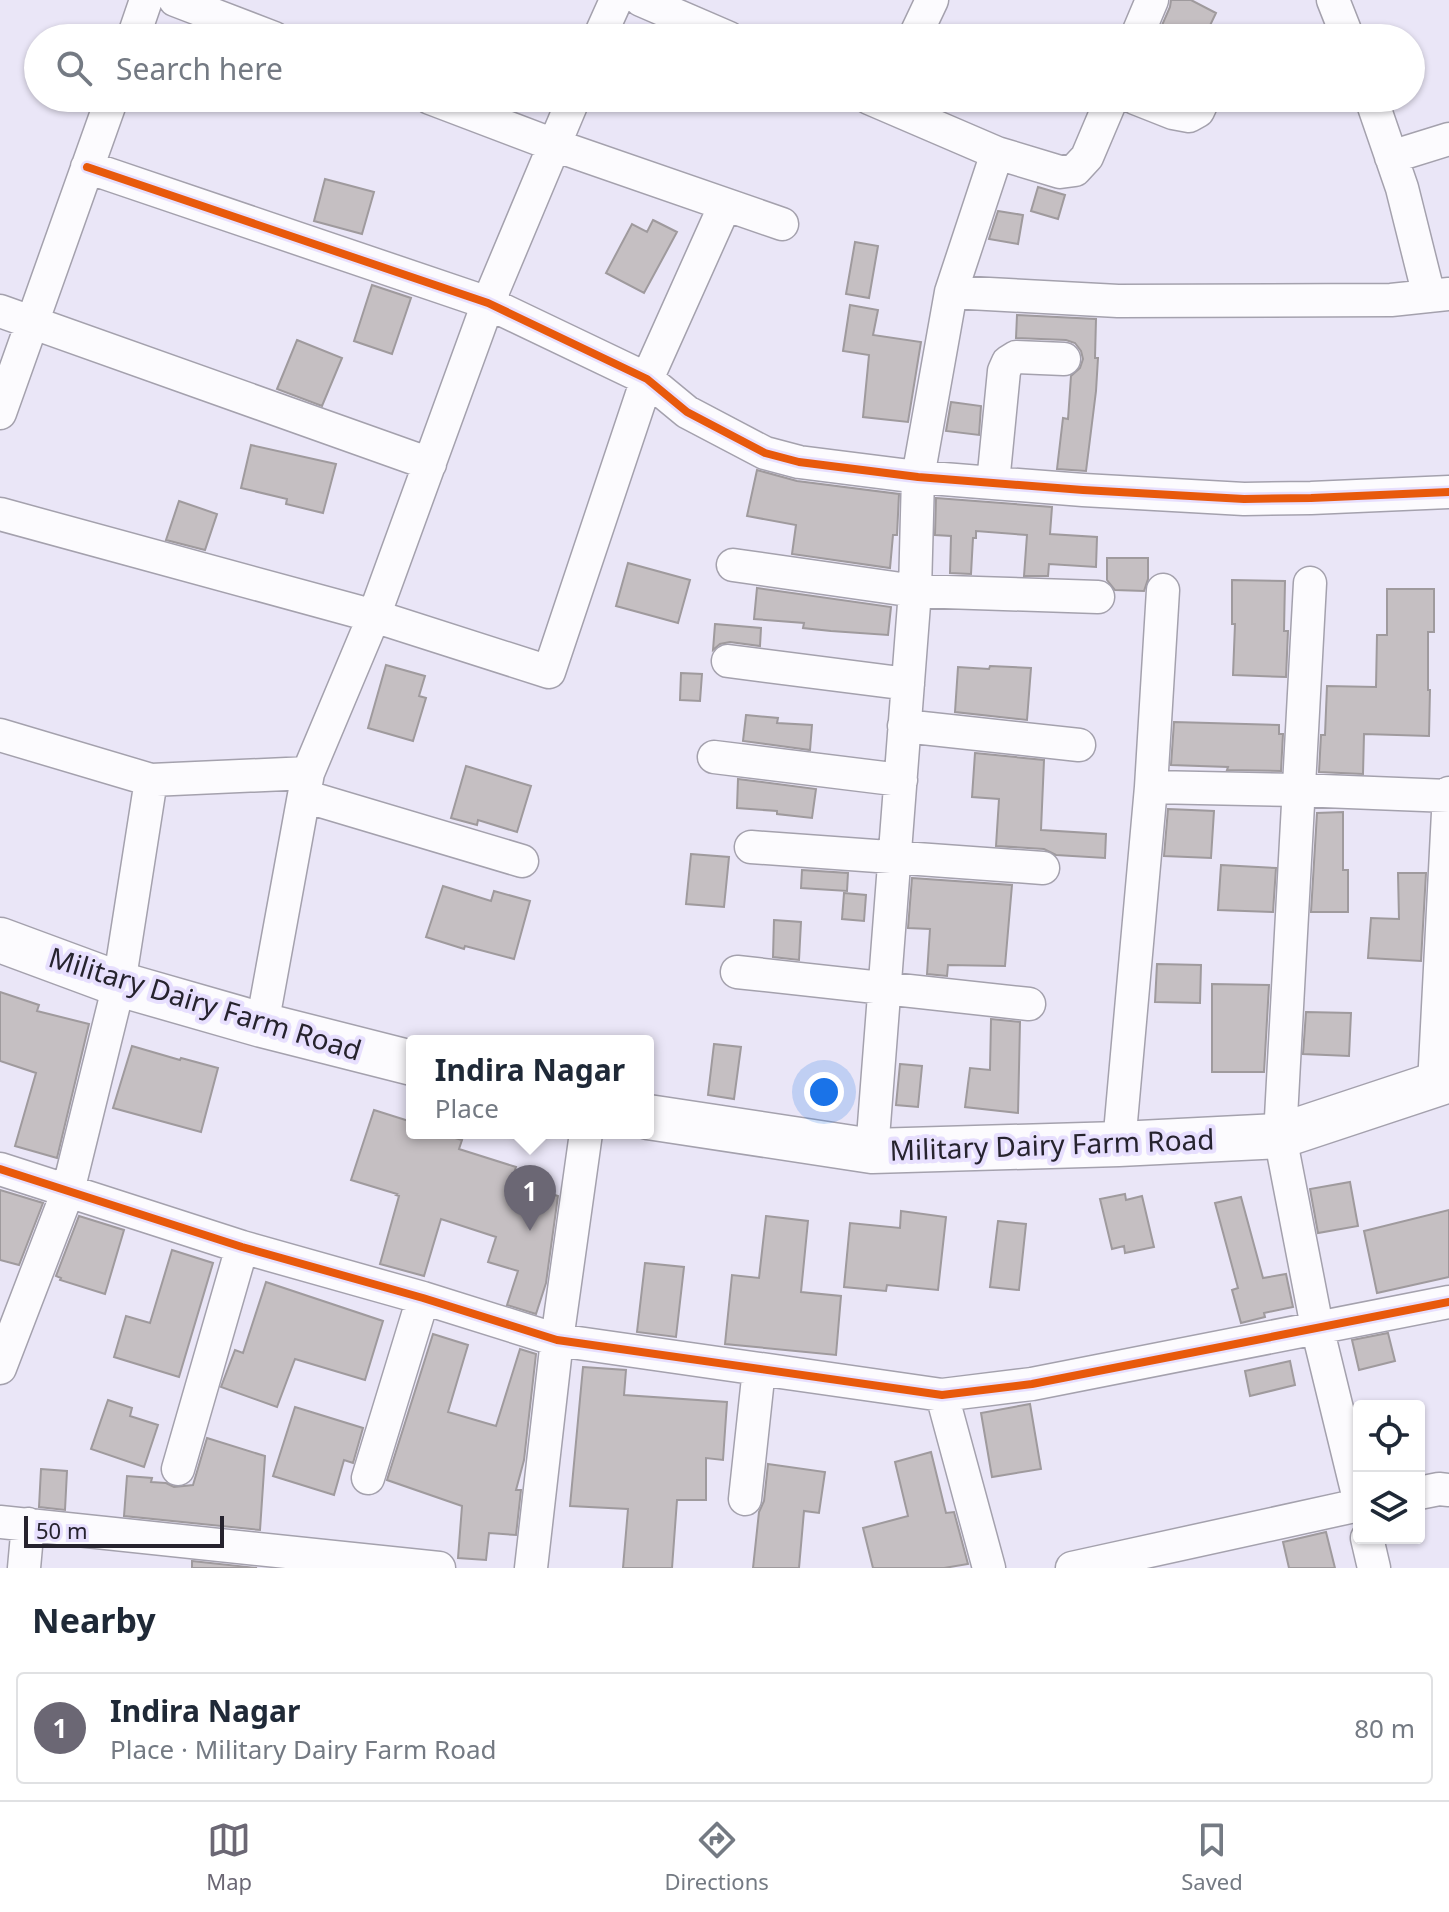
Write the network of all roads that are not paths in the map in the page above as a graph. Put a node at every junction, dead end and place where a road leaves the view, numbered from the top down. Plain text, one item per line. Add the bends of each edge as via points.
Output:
1 (146, 0) edge
2 (175, 0) edge
3 (616, 0) edge
4 (641, 0) edge
5 (932, 0) edge
6 (1152, 0) edge
7 (1333, 0) edge
8 (138, 24) edge
9 (238, 24) edge
10 (605, 24) edge
11 (697, 24) edge
12 (921, 24) edge
13 (1142, 24) edge
14 (1342, 24) edge
15 (107, 112) edge
16 (467, 112) edge
17 (568, 112) edge
18 (906, 112) edge
19 (1106, 112) edge
20 (1170, 112) edge
21 (1196, 112) edge
22 (1376, 112) edge
23 (1449, 139) edge
24 (554, 145) junction
25 (997, 153) junction
26 (1391, 157) junction
27 (87, 167) junction
28 (725, 205) junction
29 (782, 224) dead end
30 (951, 292) junction
31 (1439, 295) edge
32 (488, 303) junction
33 (0, 311) edge
34 (32, 323) junction
35 (1064, 359) dead end
36 (647, 379) junction
37 (0, 413) edge
38 (430, 464) junction
39 (918, 477) junction
40 (993, 483) junction
41 (1449, 492) edge
42 (0, 514) edge
43 (733, 565) dead end
44 (1310, 583) dead end
45 (1163, 590) dead end
46 (915, 591) junction
47 (1098, 597) dead end
48 (374, 616) junction
49 (728, 661) dead end
50 (908, 684) junction
51 (904, 726) junction
52 (0, 735) edge
53 (1079, 745) dead end
54 (714, 757) dead end
55 (151, 780) junction
56 (901, 780) junction
57 (306, 785) junction
58 (1151, 787) junction
59 (1298, 790) junction
60 (1449, 794) edge
61 (751, 847) dead end
62 (895, 857) junction
63 (522, 861) dead end
64 (1043, 868) dead end
65 (0, 940) edge
66 (737, 972) dead end
67 (119, 984) junction
68 (884, 988) junction
69 (1029, 1004) dead end
70 (262, 1025) junction
71 (406, 1061) edge
72 (1441, 1083) edge
73 (654, 1118) edge
74 (1280, 1136) junction
75 (585, 1139) edge
76 (1119, 1144) junction
77 (872, 1151) junction
78 (0, 1169) edge
79 (68, 1191) junction
80 (242, 1247) junction
81 (423, 1298) junction
82 (1449, 1302) edge
83 (1317, 1327) junction
84 (557, 1340) junction
85 (0, 1368) edge
86 (759, 1369) junction
87 (942, 1395) junction
88 (178, 1469) dead end
89 (1353, 1477) edge
90 (368, 1478) dead end
91 (1449, 1490) edge
92 (1425, 1492) edge
93 (745, 1499) dead end
94 (1353, 1503) edge
95 (14, 1523) edge
96 (1368, 1544) edge
97 (24, 1568) edge
98 (439, 1568) edge
99 (531, 1568) edge
100 (989, 1568) edge
101 (1072, 1568) edge
102 (1374, 1568) edge

1 - 8 street
2 - 9 street
3 - 10 street
4 - 11 street
5 - 12 street
6 - 13 street
7 - 14 street
15 - 27 street
16 - 24 street
17 - 24 street
18 - 25 street
19 - 25 street via 1087,157 1075,170 1060,172
20 - 21 street
22 - 26 street
23 - 26 street
24 - 28 street
24 - 32 street
25 - 30 street
26 - 31 street
27 - 32 street
27 - 34 street
28 - 29 street
28 - 36 street
30 - 31 street via 1118,301 1391,300
30 - 39 street
32 - 36 street
32 - 38 street
33 - 34 street
34 - 37 street
34 - 38 street
35 - 40 street via 1016,357 1008,362
36 - 39 street via 687,412 765,453
36 - 48 street via 549,672
38 - 48 street
39 - 40 street
39 - 46 street
40 - 41 street via 1244,499
42 - 48 street
43 - 46 street
44 - 59 street
45 - 58 street
46 - 47 street
46 - 50 street
48 - 57 street
49 - 50 street
50 - 51 street
51 - 53 street
51 - 56 street
52 - 55 street
54 - 56 street
55 - 57 street
55 - 67 street
56 - 62 street
57 - 63 street
57 - 70 street
58 - 59 street
58 - 76 street
59 - 60 street
59 - 74 street
60 - 72 street
61 - 62 street
62 - 64 street
62 - 68 street
65 - 67 main road, Military Dairy Farm Road
66 - 68 street
67 - 70 main road, Military Dairy Farm Road
67 - 79 street
68 - 69 street
68 - 77 street
70 - 71 main road, Military Dairy Farm Road
72 - 74 main road, Military Dairy Farm Road
73 - 77 main road, Military Dairy Farm Road
74 - 76 main road, Military Dairy Farm Road
74 - 83 street
75 - 84 street
76 - 77 main road, Military Dairy Farm Road
78 - 79 street
79 - 80 street
79 - 85 street
80 - 81 street
80 - 88 street
81 - 84 street
81 - 90 street
82 - 83 street
83 - 87 street via 1032,1384
83 - 89 street
84 - 86 street
84 - 99 street
86 - 87 street
86 - 93 street
87 - 100 street
91 - 92 street
94 - 101 street
95 - 97 street
95 - 98 street
96 - 102 street

